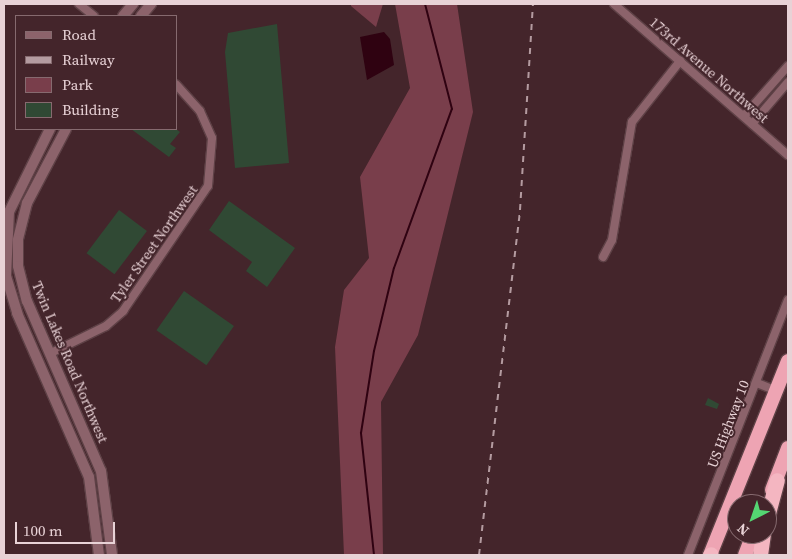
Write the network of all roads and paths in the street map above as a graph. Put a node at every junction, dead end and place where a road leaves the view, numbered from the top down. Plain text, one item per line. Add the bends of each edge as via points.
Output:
1 (79, 4) edge
2 (133, 4) edge
3 (151, 4) edge
4 (614, 4) edge
5 (93, 15) edge
6 (124, 15) edge
7 (142, 15) edge
8 (680, 61) junction
9 (788, 66) edge
10 (788, 82) edge
11 (178, 86) edge
12 (744, 116) junction
13 (752, 124) junction
14 (50, 130) edge
15 (65, 130) edge
16 (788, 155) edge
17 (603, 257) dead end
18 (788, 300) edge
19 (51, 353) junction
20 (788, 361) edge
21 (757, 383) junction
22 (777, 391) junction
23 (788, 448) edge
24 (777, 480) junction
25 (771, 494) edge
26 (773, 494) edge
27 (99, 555) edge
28 (112, 555) edge
29 (688, 555) edge
30 (711, 555) edge

1 - 5 street
2 - 6 street
3 - 7 street
4 - 8 street, 173rd Avenue Northwest
8 - 12 street, 173rd Avenue Northwest
8 - 17 street via 632,122 612,240
9 - 12 street
10 - 13 street
11 - 19 street, Tyler Street Northwest via 200,111 212,138 213,162 203,198 119,315 96,332
12 - 13 street, 173rd Avenue Northwest
13 - 16 street, 173rd Avenue Northwest
14 - 27 street, Twin Lakes Road Northwest via 9,212 6,276 17,313 88,477
15 - 19 street, Twin Lakes Road Northwest via 27,203 18,240 23,290
18 - 21 street, US Highway 10
19 - 28 street, Twin Lakes Road Northwest via 101,471
20 - 22 highway
21 - 22 street
21 - 29 street, US Highway 10
22 - 30 highway
23 - 24 highway
24 - 25 highway
24 - 26 highway

